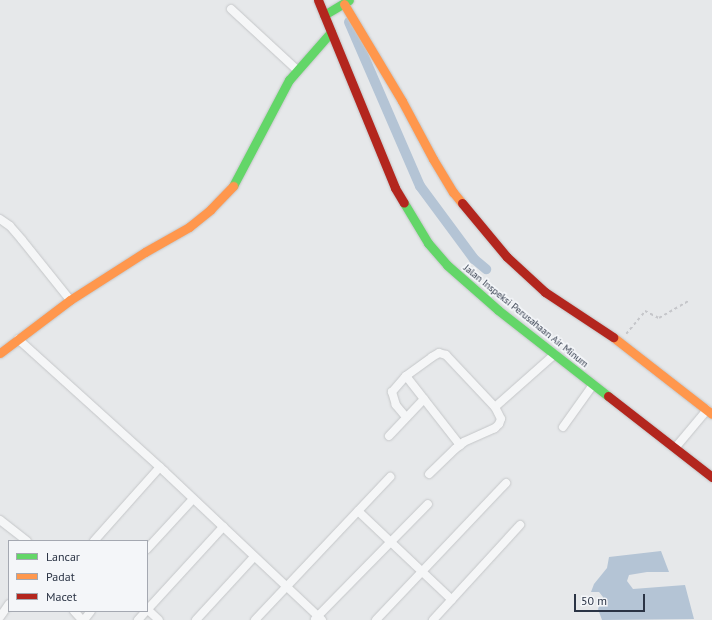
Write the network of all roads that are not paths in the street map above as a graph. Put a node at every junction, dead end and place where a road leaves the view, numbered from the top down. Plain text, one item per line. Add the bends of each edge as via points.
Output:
1 (318, 0) edge
2 (346, 2) edge
3 (231, 9) dead end
4 (324, 15) junction
5 (331, 32) junction
6 (297, 70) junction
7 (0, 219) edge
8 (70, 300) junction
9 (18, 339) junction
10 (0, 353) edge
11 (555, 354) junction
12 (406, 376) junction
13 (593, 384) junction
14 (424, 399) junction
15 (495, 407) junction
16 (710, 412) edge
17 (406, 418) junction
18 (563, 427) dead end
19 (389, 436) dead end
20 (460, 445) junction
21 (675, 448) junction
22 (160, 467) junction
23 (429, 474) dead end
24 (390, 477) dead end
25 (712, 478) edge
26 (506, 483) dead end
27 (193, 499) junction
28 (428, 504) dead end
29 (358, 511) junction
30 (1, 523) edge
31 (520, 525) dead end
32 (222, 527) junction
33 (26, 540) edge
34 (95, 540) edge
35 (391, 541) junction
36 (148, 548) edge
37 (254, 557) junction
38 (423, 571) junction
39 (285, 586) junction
40 (452, 600) junction
41 (8, 605) edge
42 (148, 609) edge
43 (148, 611) edge
44 (75, 612) edge
45 (90, 612) edge
46 (145, 612) edge
47 (0, 617) edge
48 (318, 619) edge
49 (83, 620) edge
50 (138, 620) edge
51 (159, 620) edge
52 (196, 620) edge
53 (255, 620) edge
54 (376, 620) edge
55 (433, 620) edge

1 - 4 street, Jalan Inspeksi Perusahaan Air Minum
2 - 4 street
2 - 16 street via 433,159 465,208 507,256 546,292 620,342
3 - 6 street
4 - 5 street, Jalan Inspeksi Perusahaan Air Minum
5 - 6 street
5 - 11 street, Jalan Inspeksi Perusahaan Air Minum via 395,188 428,243 471,287
6 - 8 street via 268,117 237,178 223,197 189,227
7 - 8 street via 10,226
8 - 9 street
9 - 10 street
9 - 22 street
11 - 13 street, Jalan Inspeksi Perusahaan Air Minum
11 - 15 street
12 - 14 street
12 - 15 street via 432,357 441,353 446,354
12 - 17 street via 392,392 396,405
13 - 18 street
13 - 21 street, Jalan Inspeksi Perusahaan Air Minum
14 - 17 street
14 - 20 street
15 - 20 street via 500,419 499,424
16 - 21 street
17 - 19 street
20 - 23 street
21 - 25 street, Jalan Inspeksi Perusahaan Air Minum
22 - 27 street
22 - 34 street
24 - 29 street
26 - 38 street
27 - 32 street
27 - 36 street
28 - 35 street
29 - 35 street
29 - 39 street
30 - 33 street
31 - 40 street
32 - 37 street
32 - 42 street
35 - 38 street
35 - 48 street
37 - 39 street
37 - 52 street
38 - 40 street
38 - 54 street
39 - 48 street
39 - 53 street
40 - 55 street
41 - 47 street
43 - 51 street
44 - 49 street
45 - 49 street
46 - 50 street

